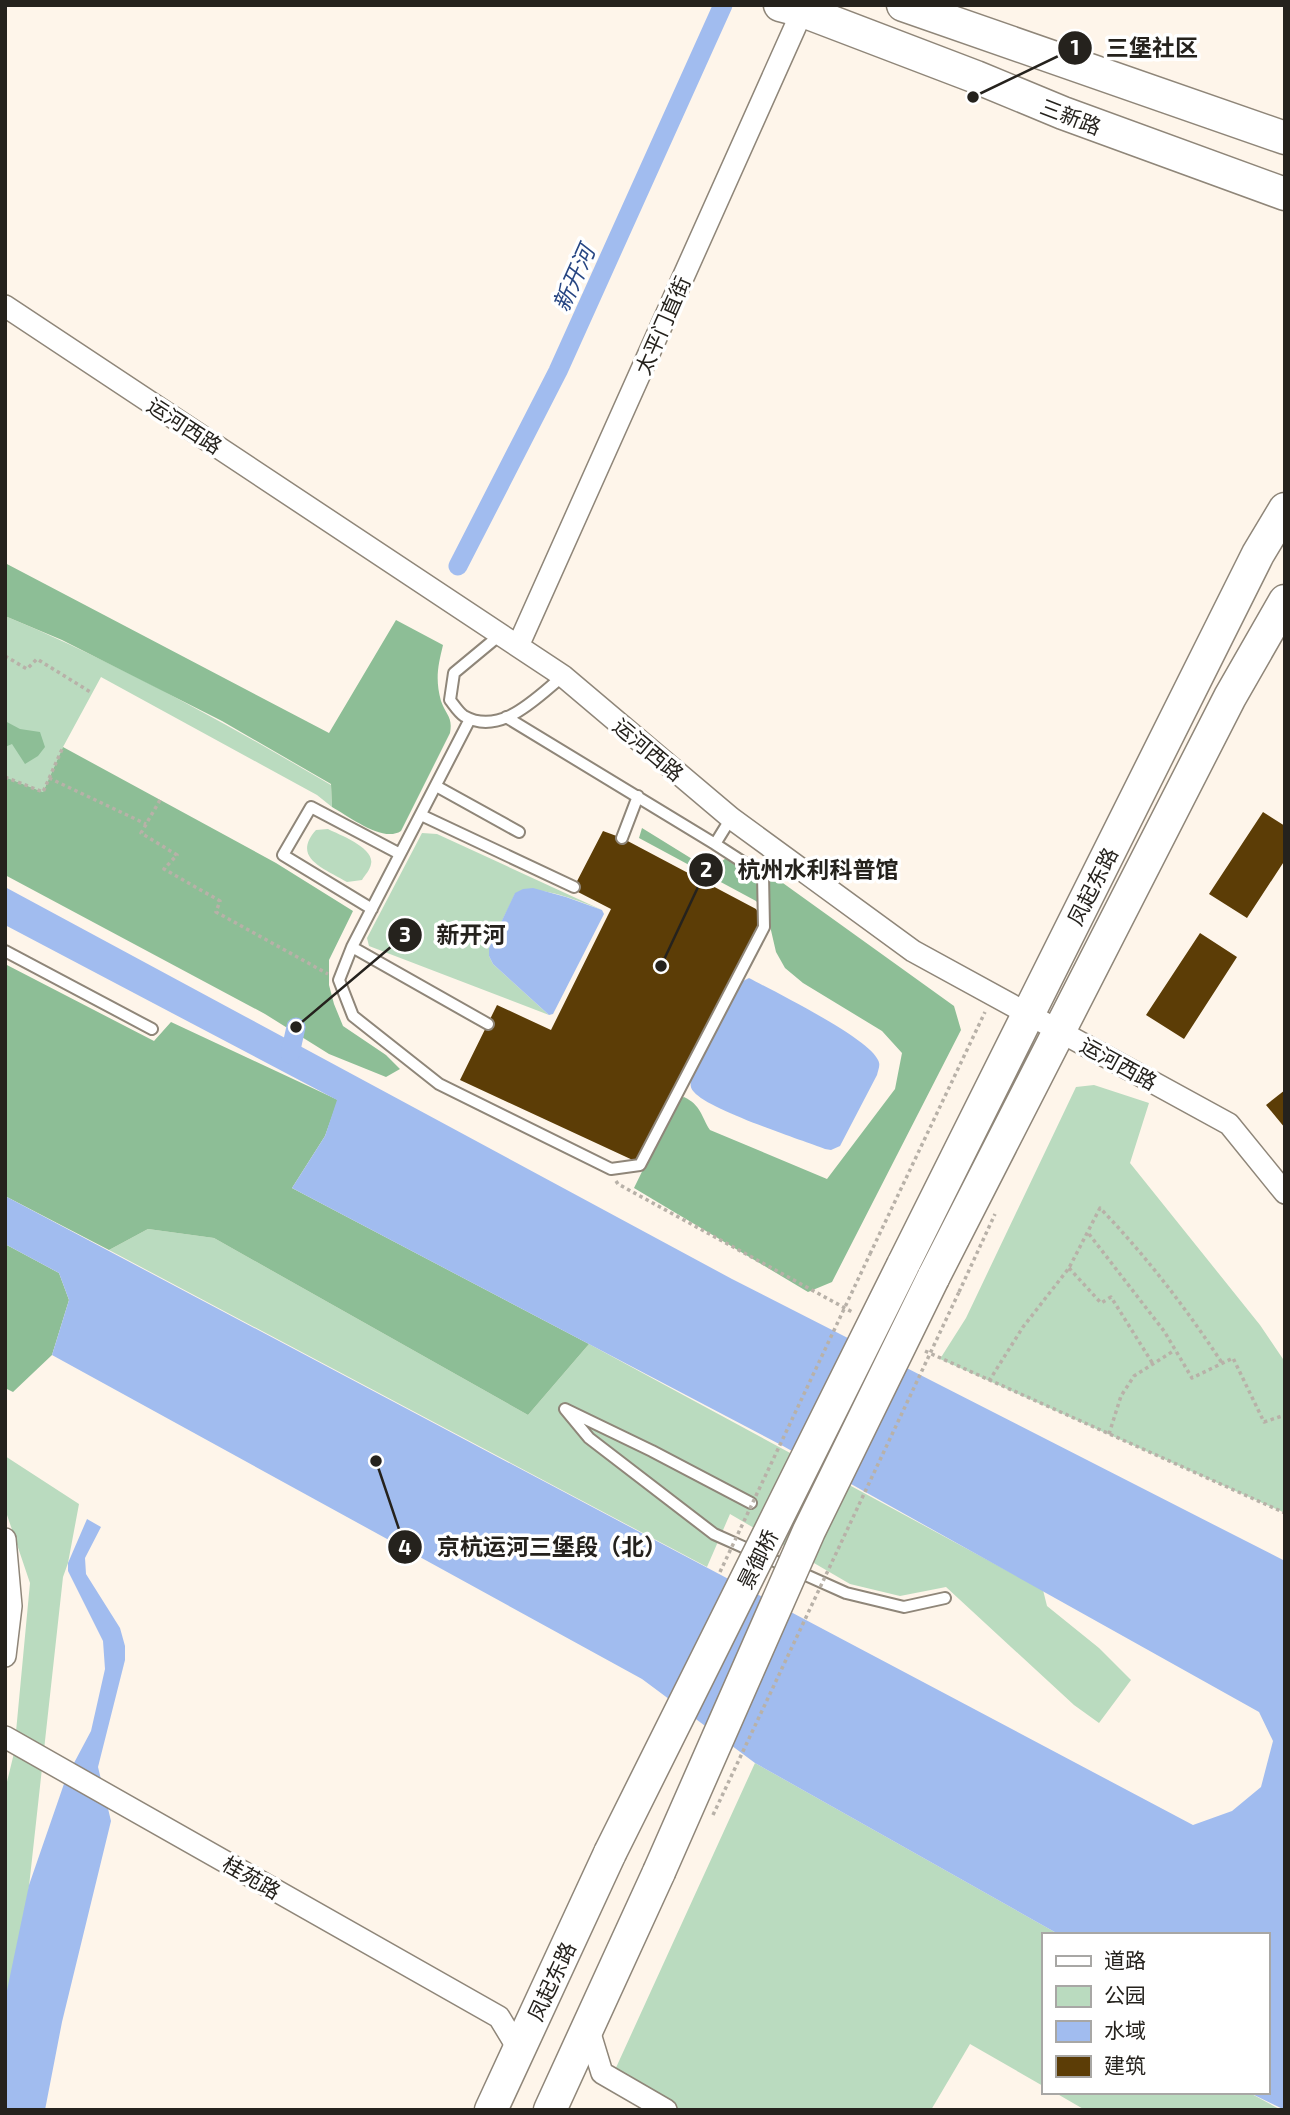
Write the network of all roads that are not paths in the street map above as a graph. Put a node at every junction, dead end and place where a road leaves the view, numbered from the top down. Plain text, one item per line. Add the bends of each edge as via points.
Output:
1 (904, 5) edge
2 (796, 7) edge
3 (1285, 138) edge
4 (1285, 194) edge
5 (5, 306) edge
6 (1285, 509) edge
7 (1285, 601) edge
8 (510, 640) junction
9 (563, 676) junction
10 (506, 717) junction
11 (470, 719) junction
12 (436, 786) junction
13 (638, 796) junction
14 (421, 815) junction
15 (731, 818) junction
16 (519, 832) dead end
17 (622, 838) dead end
18 (715, 844) junction
19 (400, 855) junction
20 (574, 887) dead end
21 (372, 909) junction
22 (352, 947) junction
23 (5, 951) edge
24 (1029, 1013) junction
25 (488, 1024) dead end
26 (152, 1029) dead end
27 (1059, 1030) junction
28 (1285, 1193) edge
29 (904, 1265) joint
30 (946, 1285) joint
31 (751, 1503) dead end
32 (5, 1539) edge
33 (945, 1598) dead end
34 (5, 1656) edge
35 (5, 1737) edge
36 (610, 1853) joint
37 (541, 2001) junction
38 (499, 2017) junction
39 (588, 2027) junction
40 (519, 2050) junction
41 (602, 2073) junction
42 (555, 2097) edge
43 (491, 2110) edge
44 (666, 2110) edge

1 - 3 main road
2 - 4 main road, 三新路 via 1063,113
2 - 8 street, 太平门直街
5 - 8 street, 运河西路
6 - 24 main road, 凤起东路 via 1258,554
7 - 27 main road, 凤起东路 via 1230,697
8 - 9 street, 运河西路
8 - 11 lane via 454,673 450,700
9 - 10 lane via 515,716
9 - 15 street, 运河西路
10 - 11 lane via 482,723
10 - 13 lane
11 - 12 lane
12 - 14 lane
12 - 16 lane
13 - 17 lane
13 - 18 lane
14 - 19 lane
14 - 20 lane
15 - 18 lane
15 - 24 street, 运河西路 via 912,951
18 - 22 lane via 763,875 764,926 640,1166 611,1169 439,1084 353,1016 339,980
19 - 21 lane
19 - 21 lane via 311,807 283,855
21 - 22 lane
22 - 25 lane
23 - 26 lane
24 - 27 street, 运河西路
24 - 29 main road, 凤起东路
27 - 28 street, 运河西路 via 1229,1124
27 - 30 main road, 凤起东路
29 - 36 main road, 景御桥, bridge
30 - 39 main road, 景御桥, bridge via 809,1531
31 - 33 lane via 565,1409 589,1438 714,1534 846,1593 904,1607
32 - 34 street via 11,1606
35 - 38 street, 桂苑路
36 - 37 main road, 凤起东路
37 - 38 street
37 - 40 main road, 凤起东路
38 - 40 street, 桂苑路
39 - 41 street
39 - 42 main road
40 - 43 main road, 凤起东路
41 - 42 street
41 - 44 street

